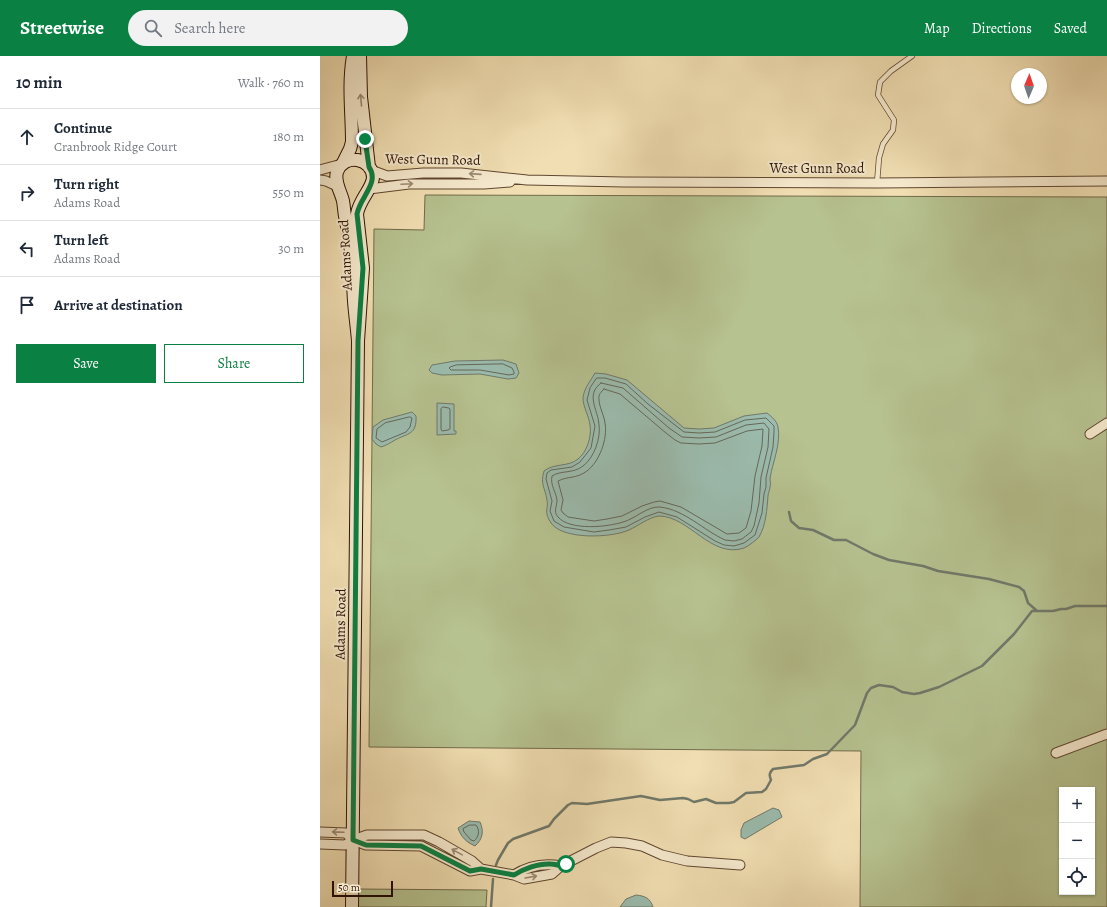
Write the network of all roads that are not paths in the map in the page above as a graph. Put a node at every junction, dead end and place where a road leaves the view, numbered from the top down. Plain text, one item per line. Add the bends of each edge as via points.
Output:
1 (353, 56) edge
2 (360, 56) edge
3 (912, 56) edge
4 (343, 164) junction
5 (370, 169) junction
6 (320, 170) edge
7 (320, 180) edge
8 (527, 180) junction
9 (1107, 181) edge
10 (877, 183) junction
11 (339, 187) junction
12 (368, 190) junction
13 (358, 341) junction
14 (1107, 423) edge
15 (1090, 434) dead end
16 (1107, 734) edge
17 (1056, 753) dead end
18 (320, 832) edge
19 (431, 838) junction
20 (353, 840) junction
21 (320, 844) edge
22 (428, 849) junction
23 (740, 865) dead end
24 (481, 869) junction
25 (352, 907) edge

1 - 4 main road, Adams Road via 350,78 352,142
5 -> 2 main road, Adams Road via 361,97
3 - 10 lane via 880,82 878,95 894,120 893,130 883,144 879,158
4 - 5 main road, West Gunn Road via 356,159
4 - 6 street, West Gunn Road
4 - 11 main road, Adams Road via 336,177
8 -> 5 street, West Gunn Road via 461,173 424,172 387,176
5 - 12 main road, Adams Road via 373,179
7 - 11 street, West Gunn Road
8 - 10 street, West Gunn Road
12 -> 8 street, West Gunn Road via 409,184 484,184
9 - 10 street, West Gunn Road
11 - 12 main road, West Gunn Road via 346,194 355,196
11 - 13 main road, Adams Road via 351,253
12 - 13 main road, Adams Road via 357,214 363,268
13 - 20 main road, Adams Road
14 - 15 street
16 - 17 street
20 -> 18 street via 346,833
19 - 20 street via 424,835 367,835
19 - 22 street
24 -> 19 street via 472,861
20 - 21 street via 345,845
20 - 22 street via 366,845 421,846
20 - 25 main road, Adams Road
22 - 24 street via 470,871
23 - 24 street via 687,861 662,855 642,846 611,842 561,866 550,864 523,869 514,875

